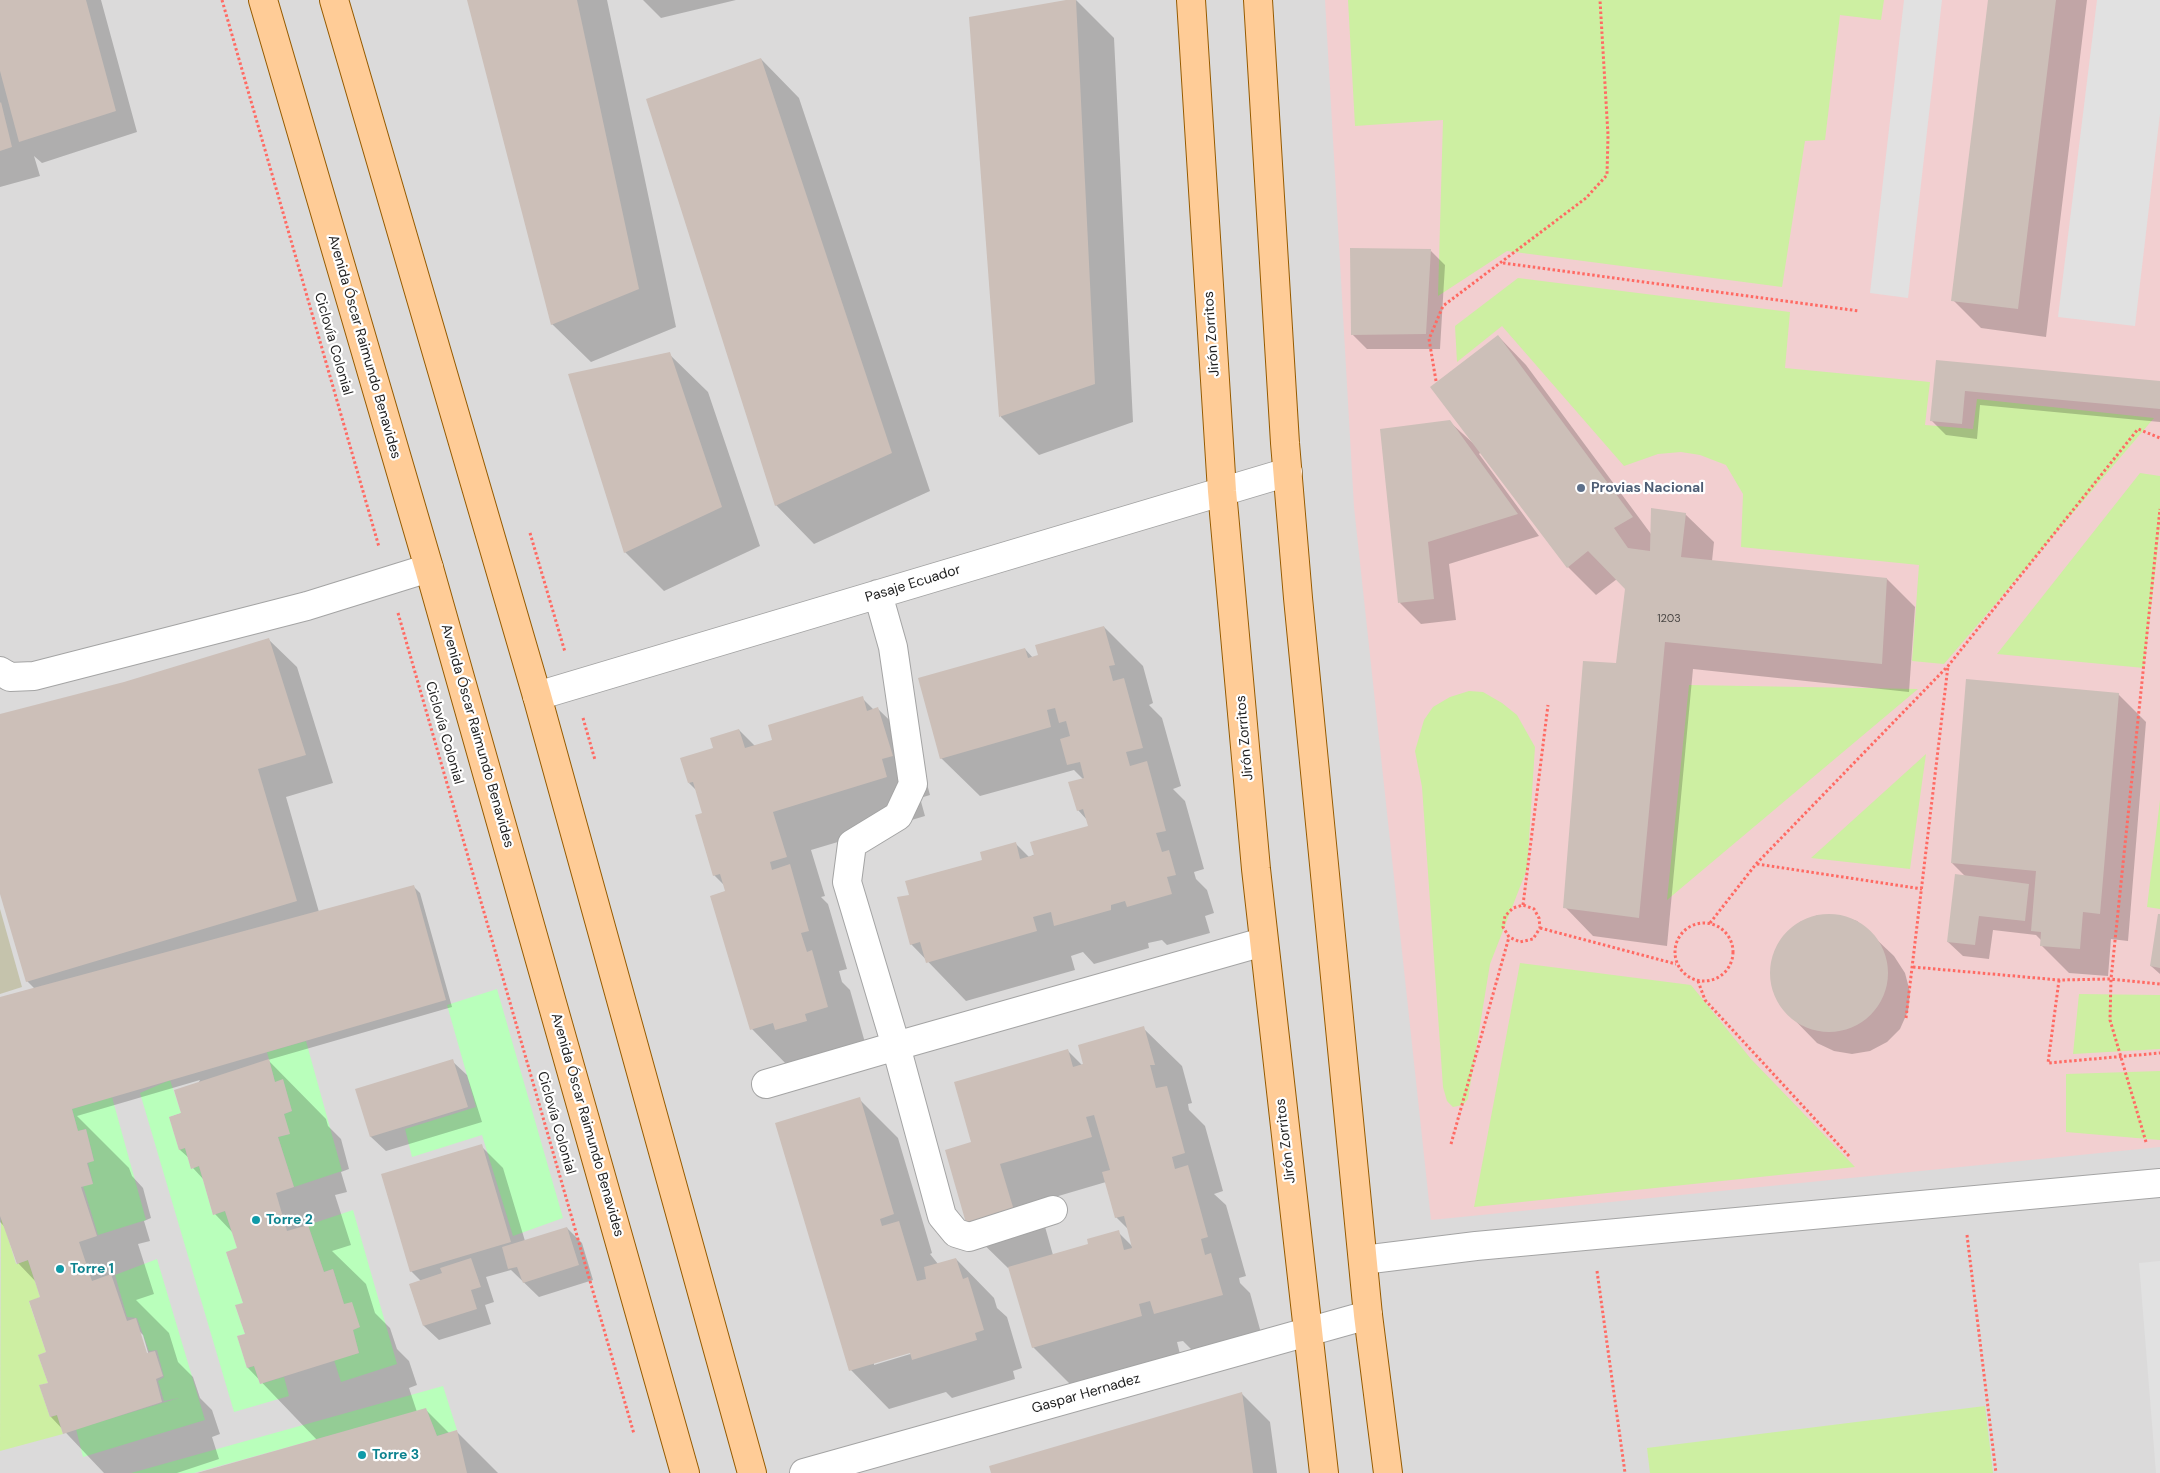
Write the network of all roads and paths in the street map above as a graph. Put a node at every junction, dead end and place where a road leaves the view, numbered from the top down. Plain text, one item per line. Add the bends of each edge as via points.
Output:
1 (222, 0) edge
2 (263, 0) edge
3 (334, 0) edge
4 (1191, 0) edge
5 (1258, 0) edge
6 (1600, 0) edge
7 (1503, 263) junction
8 (1859, 311) dead end
9 (1436, 381) dead end
10 (2160, 438) edge
11 (1288, 472) junction
12 (1222, 491) junction
13 (2160, 509) edge
14 (429, 568) junction
15 (388, 579) junction
16 (878, 594) junction
17 (1948, 666) junction
18 (0, 670) edge
19 (537, 696) junction
20 (1548, 705) dead end
21 (1756, 864) junction
22 (1922, 889) junction
23 (1523, 905) junction
24 (1710, 923) junction
25 (1540, 928) junction
26 (1509, 937) junction
27 (1263, 942) junction
28 (1677, 964) junction
29 (1913, 966) junction
30 (2111, 979) junction
31 (2059, 980) junction
32 (1698, 981) junction
33 (2160, 984) edge
34 (1906, 1018) dead end
35 (896, 1046) junction
36 (2160, 1053) edge
37 (2121, 1057) junction
38 (766, 1084) dead end
39 (2146, 1142) dead end
40 (1451, 1144) dead end
41 (1850, 1157) dead end
42 (2160, 1183) edge
43 (1962, 1201) junction
44 (1052, 1210) dead end
45 (1592, 1235) junction
46 (1363, 1260) junction
47 (1368, 1316) junction
48 (1308, 1332) junction
49 (634, 1435) dead end
50 (685, 1473) edge
51 (752, 1473) edge
52 (804, 1473) edge
53 (1324, 1473) edge
54 (1388, 1473) edge
55 (1625, 1473) edge
56 (1996, 1473) edge

1 - 15 path, Ciclovía Colonial
2 - 14 main road, Avenida Óscar Raimundo Benavides
3 - 19 main road
4 - 12 main road, Jirón Zorritos
5 - 11 main road
6 - 7 path via 1608,135 1607,175 1586,198
7 - 8 path
7 - 9 path via 1443,306 1429,339
10 - 17 path via 2138,429
11 - 12 street, Pasaje Ecuador
11 - 46 main road
12 - 16 street, Pasaje Ecuador
12 - 27 main road, Jirón Zorritos
13 - 30 path
14 - 15 street
14 - 50 main road, Avenida Óscar Raimundo Benavides
15 - 18 street via 307,606 34,676 10,677
15 - 49 path, Ciclovía Colonial
16 - 19 street, Pasaje Ecuador
16 - 35 street via 893,646 913,784 898,816 852,844 847,882
17 - 21 path
17 - 22 path
19 - 51 main road
20 - 23 path
21 - 22 path
21 - 24 path
22 - 29 path
23 - 25 path via 1534,909
23 - 26 path via 1512,908 1505,916 1504,927
24 - 28 path via 1700,922 1684,930 1675,946
24 - 32 path via 1727,934 1732,943 1731,963 1718,978
25 - 26 path via 1533,939 1520,942
25 - 28 path
26 - 40 path
27 - 35 street
27 - 48 main road, Jirón Zorritos
28 - 32 path via 1689,978
29 - 31 path
29 - 34 path
30 - 31 path
30 - 33 path
30 - 37 path via 2110,1020
31 - 37 path via 2048,1063
32 - 41 path via 1704,1000
35 - 38 street
35 - 44 street via 942,1216 956,1233 969,1237
36 - 37 path
37 - 39 path
42 - 43 street
43 - 45 street
43 - 56 path
45 - 46 street
45 - 55 path
46 - 47 main road
47 - 48 street, Gaspar Hernadez
47 - 54 main road
48 - 52 street, Gaspar Hernadez
48 - 53 main road, Jirón Zorritos

